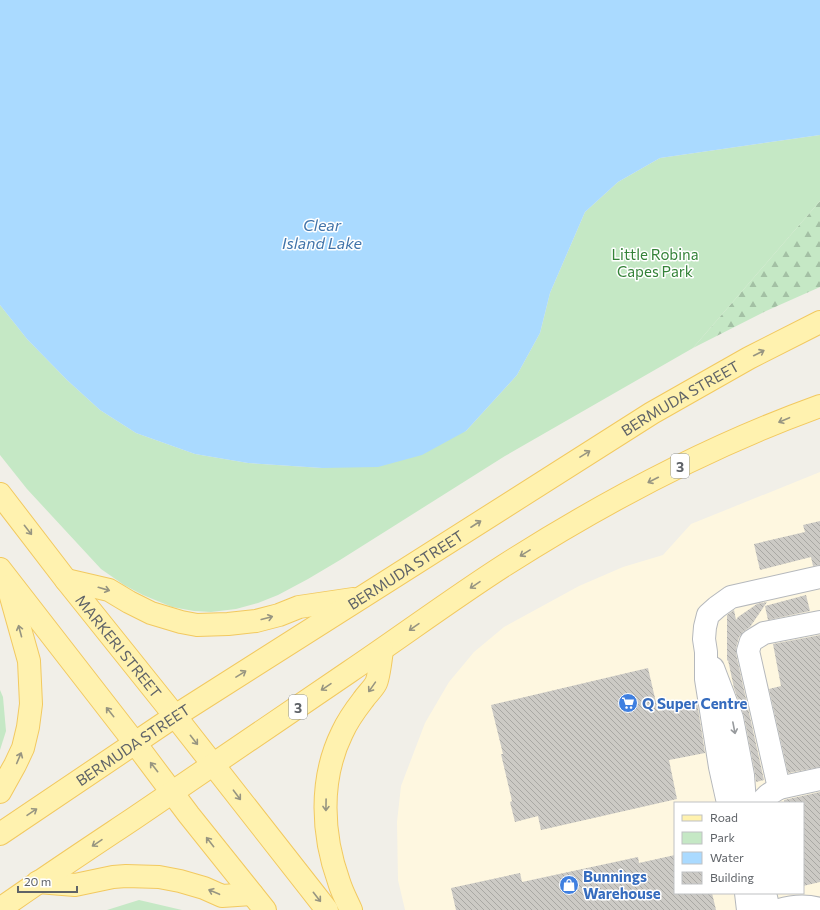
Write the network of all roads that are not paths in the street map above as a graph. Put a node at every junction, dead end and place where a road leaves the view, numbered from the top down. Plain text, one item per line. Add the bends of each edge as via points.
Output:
1 (820, 322) edge
2 (820, 406) edge
3 (0, 494) edge
4 (3, 573) edge
5 (820, 578) edge
6 (66, 580) junction
7 (360, 598) junction
8 (820, 622) edge
9 (382, 650) junction
10 (706, 652) junction
11 (175, 716) junction
12 (135, 743) junction
13 (213, 764) junction
14 (820, 779) edge
15 (779, 788) junction
16 (0, 792) edge
17 (172, 792) junction
18 (728, 802) edge
19 (745, 802) edge
20 (761, 802) edge
21 (0, 834) edge
22 (38, 882) junction
23 (746, 894) edge
24 (765, 894) edge
25 (258, 902) edge
26 (0, 909) edge
27 (820, 909) edge
28 (327, 910) edge
29 (351, 910) edge
30 (748, 910) edge
31 (769, 910) edge
32 (780, 910) edge

7 -> 1 main road, BERMUDA STREET via 652,412
2 -> 9 main road, 3 via 686,463 595,511 446,604
3 -> 6 main road, MARKERI STREET
12 -> 4 main road
16 -> 4 main road via 23,748 31,704 29,662
5 - 10 lane via 731,597 708,615 704,633
6 -> 7 main road via 109,590 151,614 197,625 256,621 299,607
6 - 11 main road, MARKERI STREET
11 -> 7 main road, BERMUDA STREET
8 - 15 lane via 764,633 751,641 748,651
9 -> 13 main road, 3
9 -> 29 main road via 376,682 342,732 332,758 327,785 325,802 331,856
10 - 18 lane via 707,685
10 -> 19 lane via 732,718 744,782
11 - 12 main road, BERMUDA STREET
11 -> 13 main road, MARKERI STREET
17 -> 12 main road
21 -> 12 main road, BERMUDA STREET
13 - 17 main road, 3
13 -> 28 main road, MARKERI STREET
14 - 15 lane
15 - 20 lane
17 -> 22 main road, 3
25 -> 17 main road
25 -> 22 main road via 222,896 198,886 159,877 113,877 75,885
22 - 26 main road, 3
23 - 30 lane
24 - 31 lane
27 - 32 lane via 802,906

